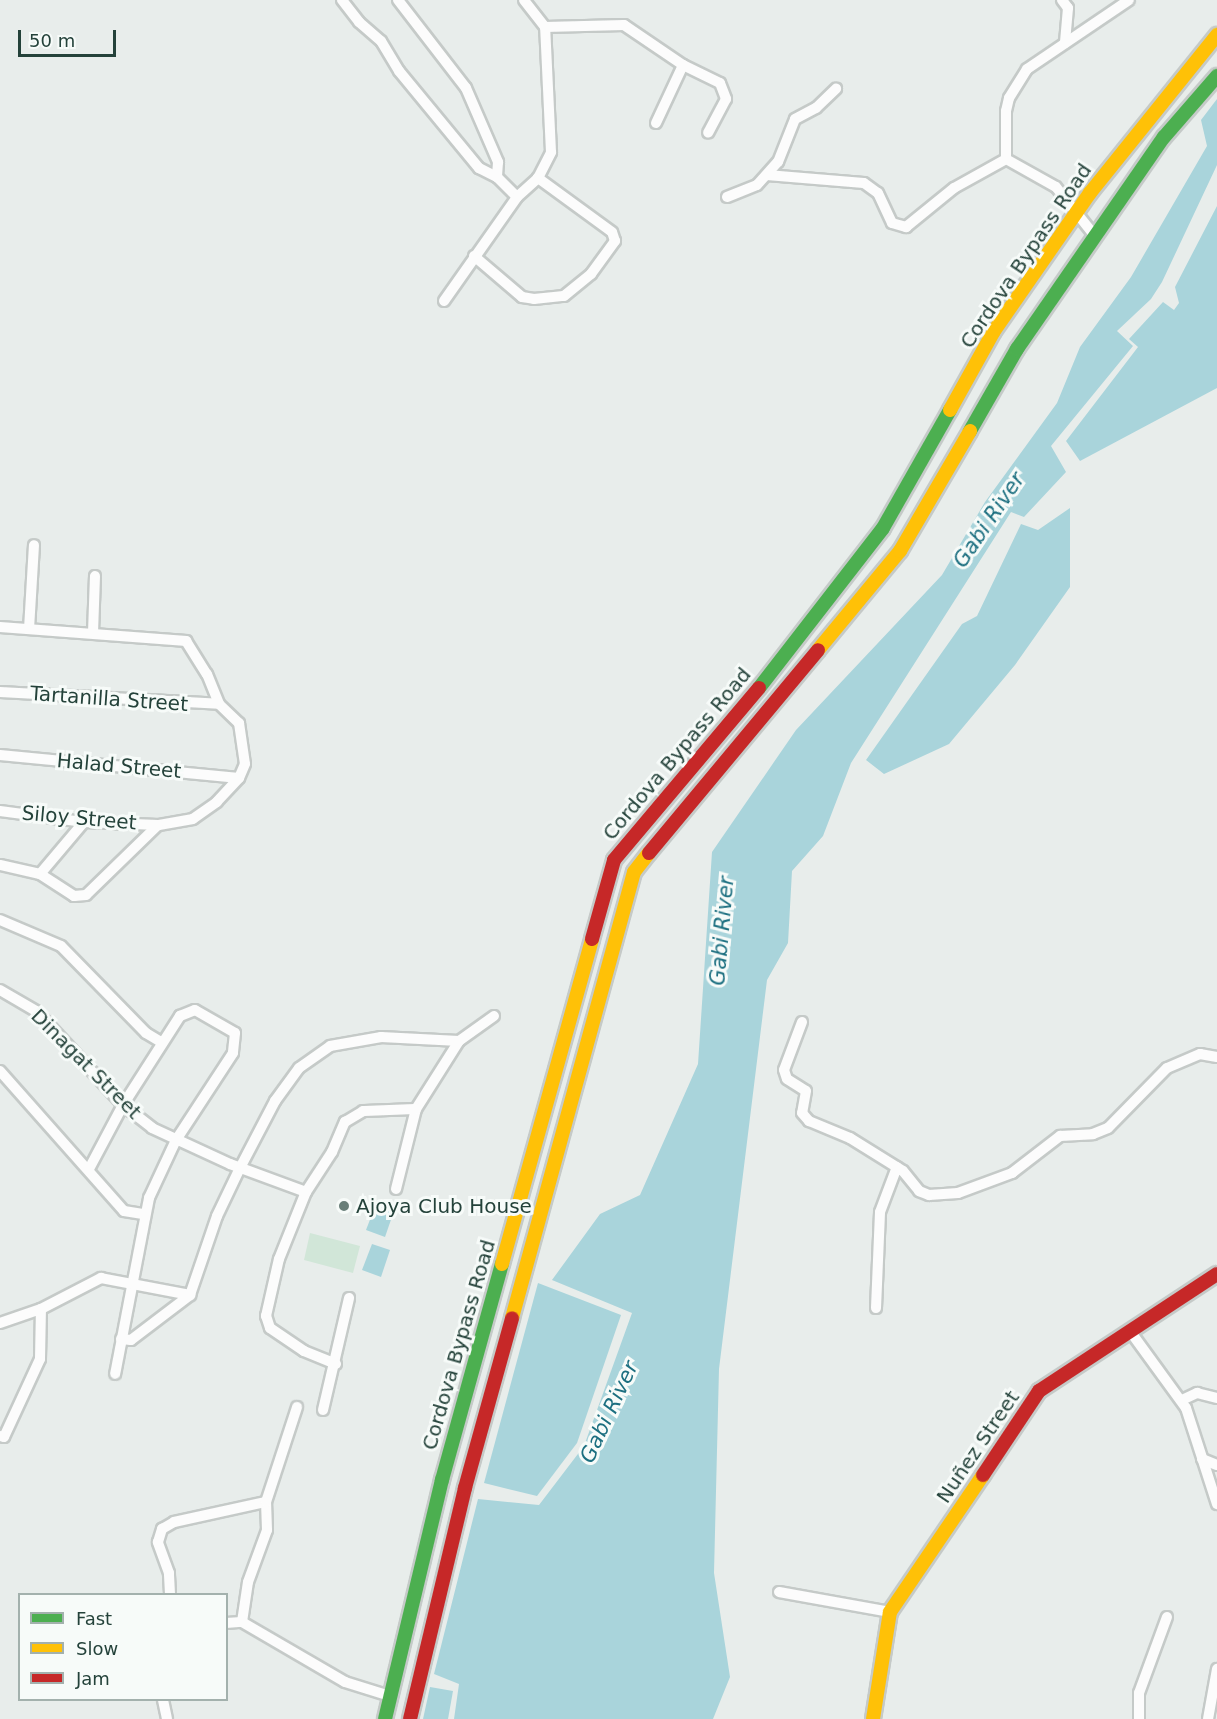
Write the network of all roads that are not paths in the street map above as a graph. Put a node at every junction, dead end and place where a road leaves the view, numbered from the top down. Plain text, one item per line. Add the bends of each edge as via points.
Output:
1 (342, 0) edge
2 (398, 0) edge
3 (524, 0) edge
4 (1062, 0) edge
5 (1129, 0) edge
6 (545, 27) junction
7 (1217, 35) edge
8 (1065, 43) junction
9 (683, 65) junction
10 (1217, 76) edge
11 (836, 89) dead end
12 (656, 123) dead end
13 (708, 133) dead end
14 (1006, 159) junction
15 (767, 174) junction
16 (497, 177) junction
17 (538, 178) junction
18 (517, 197) junction
19 (727, 197) dead end
20 (1077, 212) junction
21 (1095, 236) junction
22 (474, 256) junction
23 (444, 301) dead end
24 (34, 545) dead end
25 (95, 576) dead end
26 (0, 627) edge
27 (29, 629) junction
28 (93, 633) junction
29 (0, 692) edge
30 (219, 704) junction
31 (0, 755) edge
32 (238, 778) junction
33 (0, 811) edge
34 (84, 822) junction
35 (158, 825) junction
36 (0, 865) edge
37 (40, 874) junction
38 (0, 920) edge
39 (0, 990) edge
40 (494, 1016) dead end
41 (802, 1022) dead end
42 (459, 1041) junction
43 (161, 1042) junction
44 (1217, 1058) edge
45 (0, 1071) edge
46 (123, 1105) junction
47 (416, 1109) junction
48 (176, 1140) junction
49 (897, 1167) junction
50 (240, 1168) junction
51 (89, 1169) junction
52 (396, 1189) dead end
53 (306, 1192) junction
54 (143, 1214) junction
55 (1217, 1274) edge
56 (132, 1283) junction
57 (190, 1295) junction
58 (349, 1298) dead end
59 (876, 1308) dead end
60 (41, 1309) junction
61 (0, 1323) edge
62 (1130, 1332) junction
63 (121, 1339) junction
64 (475, 1361) junction
65 (336, 1364) junction
66 (498, 1368) junction
67 (116, 1374) dead end
68 (1217, 1398) edge
69 (1182, 1400) junction
70 (297, 1407) dead end
71 (323, 1410) dead end
72 (0, 1436) edge
73 (1202, 1459) junction
74 (1217, 1465) edge
75 (266, 1502) junction
76 (1217, 1504) edge
77 (779, 1592) dead end
78 (170, 1593) edge
79 (890, 1612) junction
80 (1167, 1617) dead end
81 (228, 1623) edge
82 (242, 1623) junction
83 (1217, 1669) edge
84 (390, 1696) junction
85 (163, 1701) edge
86 (167, 1719) edge
87 (385, 1719) edge
88 (410, 1719) edge
89 (873, 1719) edge
90 (1138, 1719) edge
91 (1208, 1719) edge

1 - 16 street via 381,41 399,71 479,168
2 - 16 street via 466,88 498,162
3 - 6 street
4 - 8 street via 1068,8
5 - 8 street
6 - 9 street via 624,25
6 - 17 street via 551,152
7 - 20 main road, Cordova Bypass Road
8 - 14 street via 1027,69 1010,98 1003,144
9 - 12 street
9 - 13 street via 720,83 726,91 726,99
10 - 21 main road, Cordova Bypass Road via 1164,137
11 - 15 street via 816,108 795,119 787,146
14 - 15 street via 954,188 906,227 892,223 878,193 864,183
14 - 20 street via 1056,187
15 - 19 street via 757,185
16 - 18 street
17 - 18 street
17 - 22 street via 612,232 615,241 591,274 564,296 534,299 522,297
18 - 22 street
20 - 21 street
20 - 64 main road, Cordova Bypass Road via 994,331 883,528 756,692 614,860
21 - 66 main road, Cordova Bypass Road via 1017,348 900,551 634,872
22 - 23 street
24 - 27 street
25 - 28 street
26 - 27 street
27 - 28 street
28 - 30 street via 186,642 207,674
29 - 30 street, Tartanilla Street
30 - 32 street via 238,723 245,745 245,764
31 - 32 street, Halad Street
32 - 35 street, Siloy Street via 193,819
33 - 34 street, Siloy Street
34 - 35 street, Siloy Street
34 - 37 street
35 - 37 street via 86,895 67,893
36 - 37 street
38 - 43 street via 61,946 146,1033
39 - 46 street, Dinagat Street via 36,1011
40 - 42 street
41 - 49 street via 784,1070 787,1079 806,1091 802,1113 809,1122 850,1138
42 - 47 street
42 - 50 street via 381,1037 330,1046 299,1068 275,1101
43 - 46 street
43 - 48 street via 180,1016 195,1010 235,1033 233,1053
44 - 49 street via 1200,1054 1167,1068 1108,1128 1093,1134 1060,1136 1012,1173 958,1193 929,1195
45 - 51 street
46 - 48 street, Dinagat Street
46 - 51 street
47 - 52 street
47 - 53 street via 354,1113 345,1122 332,1152
48 - 50 street, Dinagat Street
48 - 54 street
49 - 59 street via 880,1212
50 - 53 street, Dinagat Street
50 - 57 street via 217,1216
51 - 54 street via 124,1211
53 - 65 street via 279,1259 266,1316 278,1336
54 - 56 street
55 - 62 main road, Nuñez Street
56 - 57 street
56 - 60 street via 101,1278
56 - 63 street
57 - 63 street via 131,1340
58 - 65 street
60 - 61 street
60 - 72 street via 40,1359 4,1437
62 - 69 street
62 - 79 main road, Nuñez Street via 1039,1391
63 - 67 street
64 - 66 main road
64 - 84 main road, Cordova Bypass Road
65 - 71 street
66 - 88 main road, Cordova Bypass Road
68 - 69 street via 1197,1393
69 - 73 street
70 - 75 street
73 - 74 street
73 - 76 street
75 - 78 street via 174,1521 162,1529 158,1542 169,1574
75 - 82 street via 267,1530 248,1582
77 - 79 street
79 - 89 main road, Nuñez Street
80 - 90 street via 1139,1693
81 - 82 street
82 - 84 street via 345,1682
83 - 91 street
84 - 87 main road, Cordova Bypass Road
85 - 86 street

